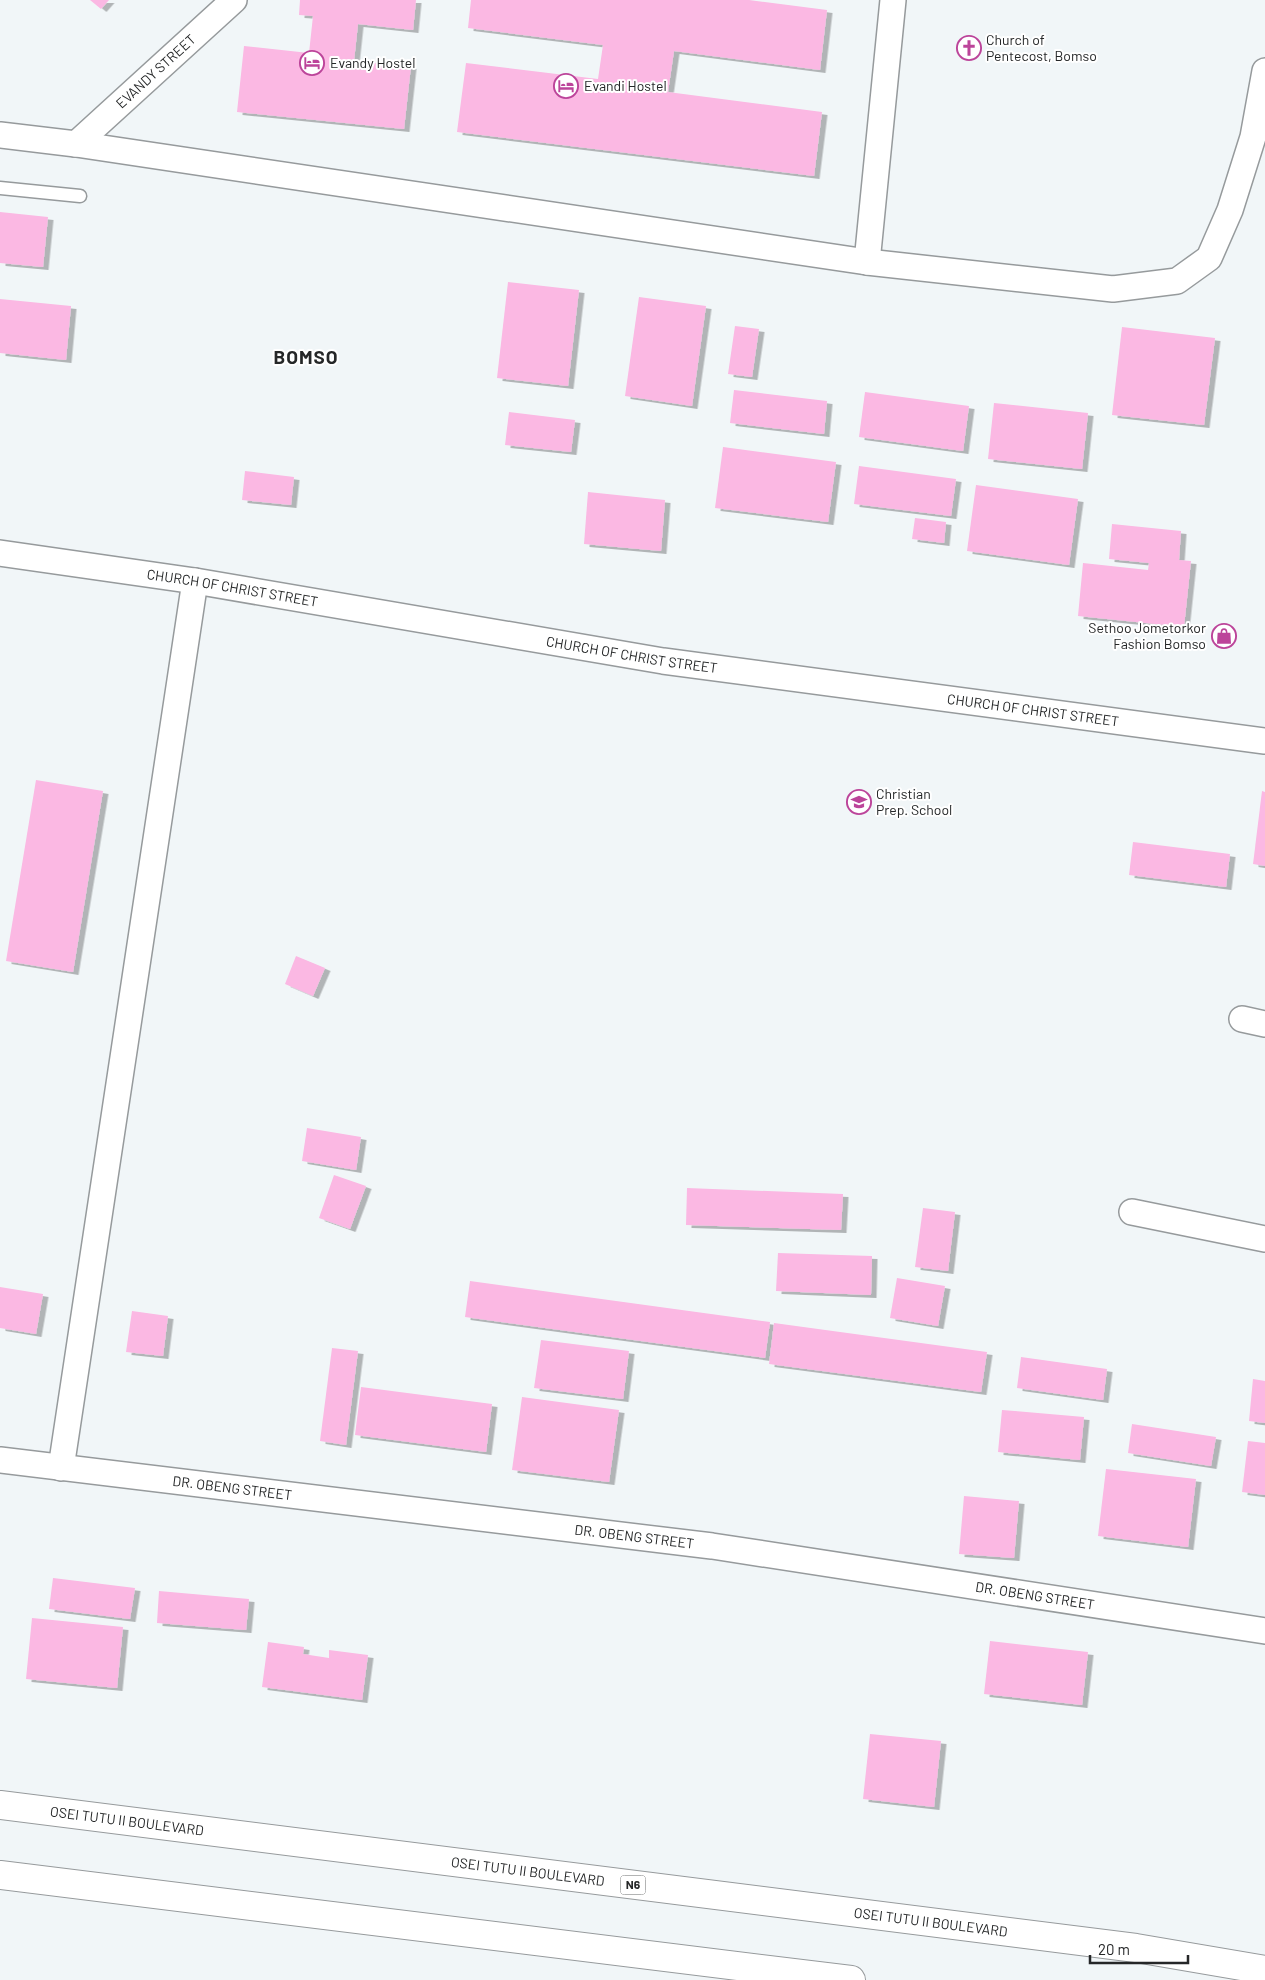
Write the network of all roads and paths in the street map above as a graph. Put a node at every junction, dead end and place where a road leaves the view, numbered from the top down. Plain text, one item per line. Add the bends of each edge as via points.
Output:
1 (234, 0) edge
2 (893, 0) edge
3 (1265, 71) edge
4 (0, 135) edge
5 (76, 144) junction
6 (0, 188) edge
7 (80, 196) dead end
8 (867, 262) junction
9 (0, 554) edge
10 (195, 581) junction
11 (1265, 741) edge
12 (1132, 1212) dead end
13 (1265, 1239) edge
14 (0, 1460) edge
15 (61, 1468) junction
16 (1265, 1631) edge
17 (0, 1805) edge
18 (0, 1875) edge
19 (1265, 1970) edge
20 (851, 1980) edge

1 - 5 street, EVANDY STREET
2 - 8 street
3 - 8 street via 1253,136 1230,210 1209,258 1177,281 1113,289
4 - 5 street
5 - 8 street
6 - 7 lane
9 - 10 street, CHURCH OF CHRIST STREET
10 - 11 street, CHURCH OF CHRIST STREET via 663,661
10 - 15 street
12 - 13 street
14 - 15 street, DR. OBENG STREET
15 - 16 street, DR. OBENG STREET via 712,1546
17 - 19 highway, OSEI TUTU II BOULEVARD / N6 via 1136,1948
18 - 20 highway

